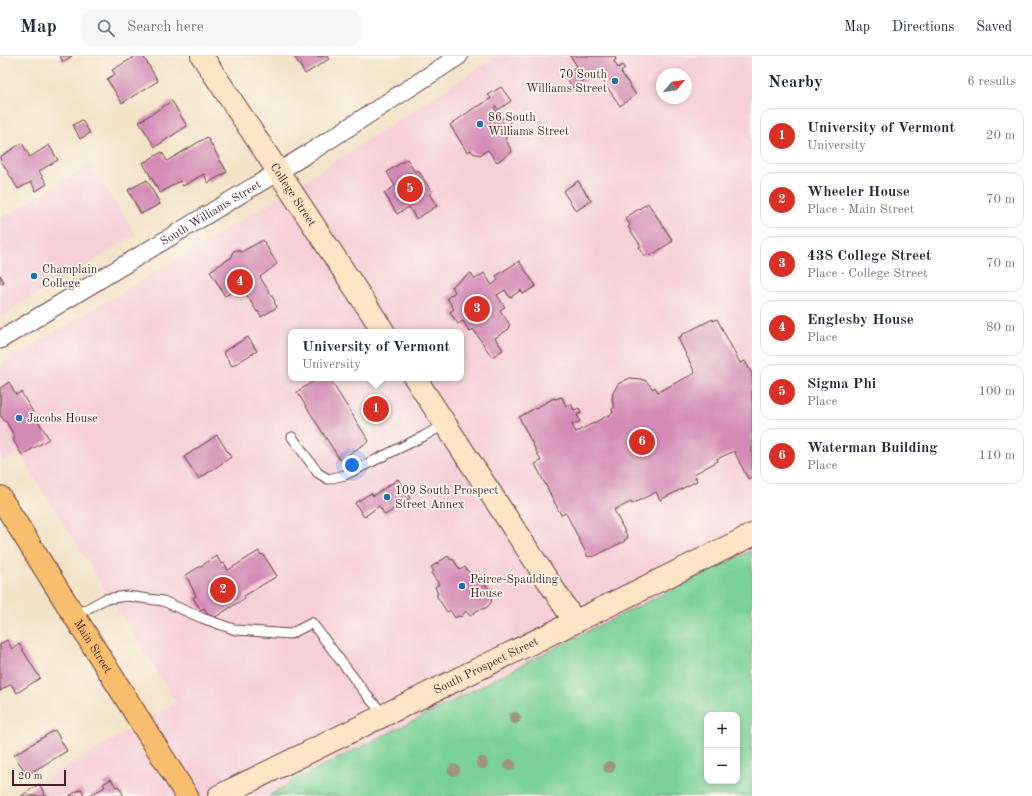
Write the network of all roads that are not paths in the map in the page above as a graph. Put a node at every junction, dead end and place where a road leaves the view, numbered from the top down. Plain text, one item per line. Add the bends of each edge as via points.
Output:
1 (202, 56) edge
2 (459, 56) edge
3 (279, 171) junction
4 (382, 329) edge
5 (0, 340) edge
6 (417, 381) edge
7 (445, 424) junction
8 (292, 437) dead end
9 (0, 497) edge
10 (752, 535) edge
11 (74, 616) junction
12 (575, 622) junction
13 (384, 715) junction
14 (187, 796) edge
15 (218, 796) edge

1 - 3 street, College Street
2 - 3 street, South Williams Street
3 - 4 street, College Street
3 - 5 street, South Williams Street
6 - 7 street
7 - 8 lane via 345,475 328,480 318,473
7 - 12 street
9 - 11 main road, Main Street
10 - 12 street, South Prospect Street
11 - 13 lane via 105,599 127,596 163,601 236,630 290,634 312,623
11 - 14 main road, Main Street
12 - 13 street, South Prospect Street
13 - 15 street, South Prospect Street

